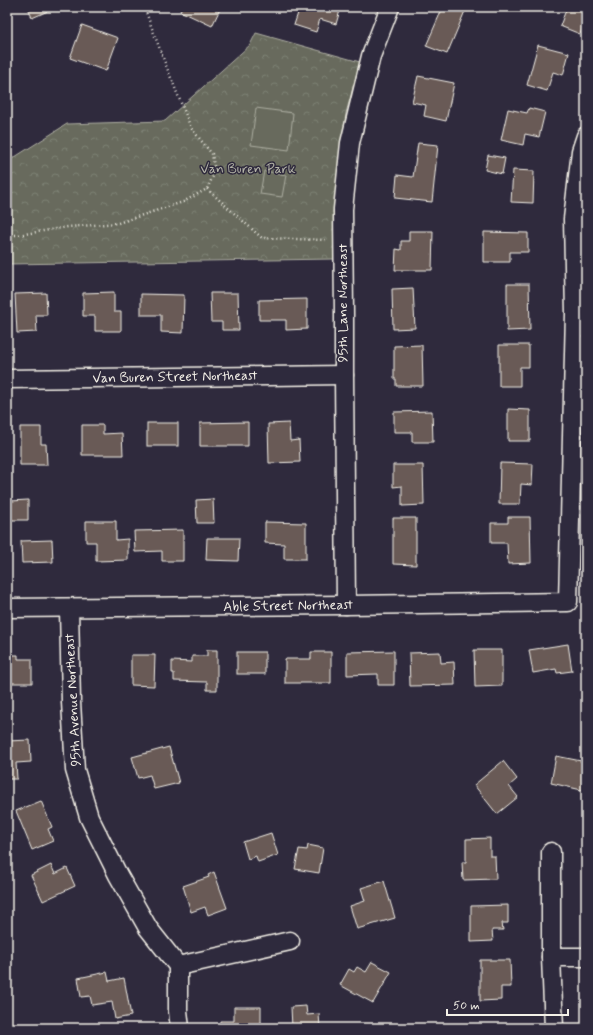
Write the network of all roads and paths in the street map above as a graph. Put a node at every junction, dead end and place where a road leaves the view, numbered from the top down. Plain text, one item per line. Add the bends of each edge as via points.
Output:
1 (144, 7) edge
2 (390, 7) edge
3 (586, 136) edge
4 (207, 189) junction
5 (7, 235) edge
6 (343, 240) junction
7 (586, 253) edge
8 (574, 271) junction
9 (344, 375) junction
10 (7, 379) edge
11 (346, 605) junction
12 (7, 608) edge
13 (69, 608) junction
14 (551, 852) dead end
15 (290, 941) dead end
16 (551, 957) junction
17 (586, 957) edge
18 (178, 966) junction
19 (180, 1028) edge
20 (554, 1028) edge

1 - 4 path via 191,128 212,154 215,172
2 - 6 street, 95th Lane Northeast via 371,56 350,143 342,209
3 - 8 street via 581,151 572,219
4 - 5 path via 184,202 118,223
4 - 6 path via 262,238
6 - 9 street, 95th Lane Northeast
7 - 8 street
8 - 11 street, Able Street Northeast via 568,602
9 - 10 street, Van Buren Street Northeast
9 - 11 street, 95th Lane Northeast
11 - 13 street, Able Street Northeast
12 - 13 street, Able Street Northeast
13 - 18 street, 95th Avenue Northeast via 70,702 75,770 89,817 148,928
14 - 16 street
15 - 18 street
16 - 17 street
16 - 20 street
18 - 19 street

